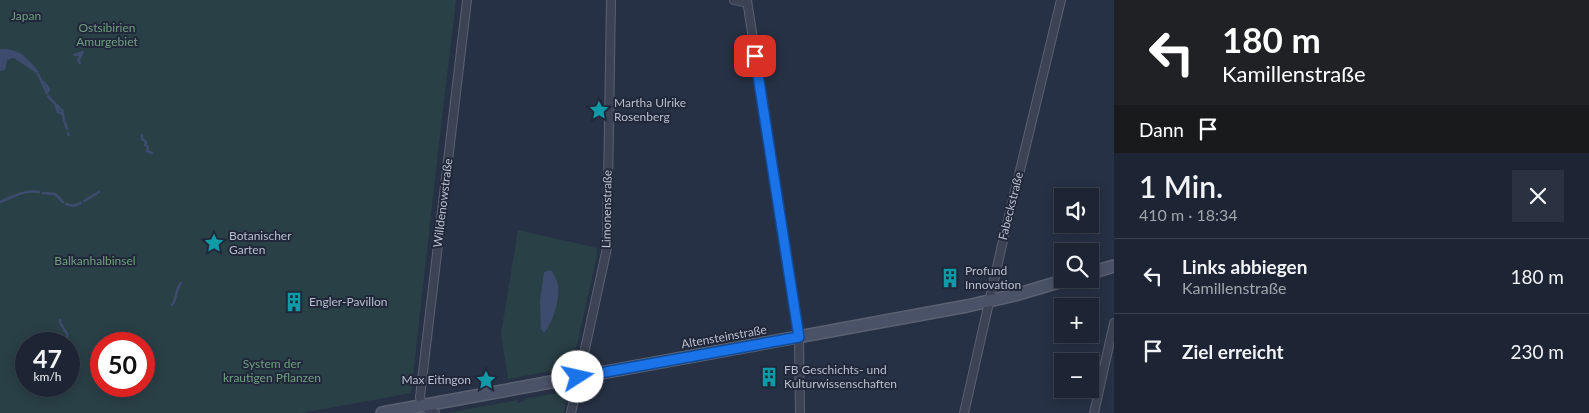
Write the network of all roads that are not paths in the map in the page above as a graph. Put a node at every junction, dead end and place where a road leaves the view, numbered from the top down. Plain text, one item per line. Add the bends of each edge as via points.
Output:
1 (466, 0) edge
2 (611, 0) edge
3 (734, 0) edge
4 (1061, 0) edge
5 (747, 2) edge
6 (1114, 266) edge
7 (1099, 270) edge
8 (1054, 283) edge
9 (988, 302) junction
10 (1114, 323) edge
11 (799, 337) junction
12 (578, 377) junction
13 (422, 406) junction
14 (382, 413) edge
15 (435, 413) edge
16 (571, 413) edge
17 (800, 413) edge
18 (964, 413) edge
19 (1094, 413) edge

1 - 13 street, Willdenowstraße via 420,397
2 - 12 street, Limonenstraße via 607,248
3 - 5 street
4 - 9 street, Fabeckstraße
5 - 11 street
6 - 7 main road
8 - 9 main road, Altensteinstraße
9 - 11 main road, Altensteinstraße
9 - 18 street, Fabeckstraße
10 - 19 street
11 - 12 main road, Altensteinstraße
11 - 17 street
12 - 13 main road, Altensteinstraße
12 - 16 street, Limonenstraße
13 - 14 main road, Altensteinstraße
13 - 15 street

